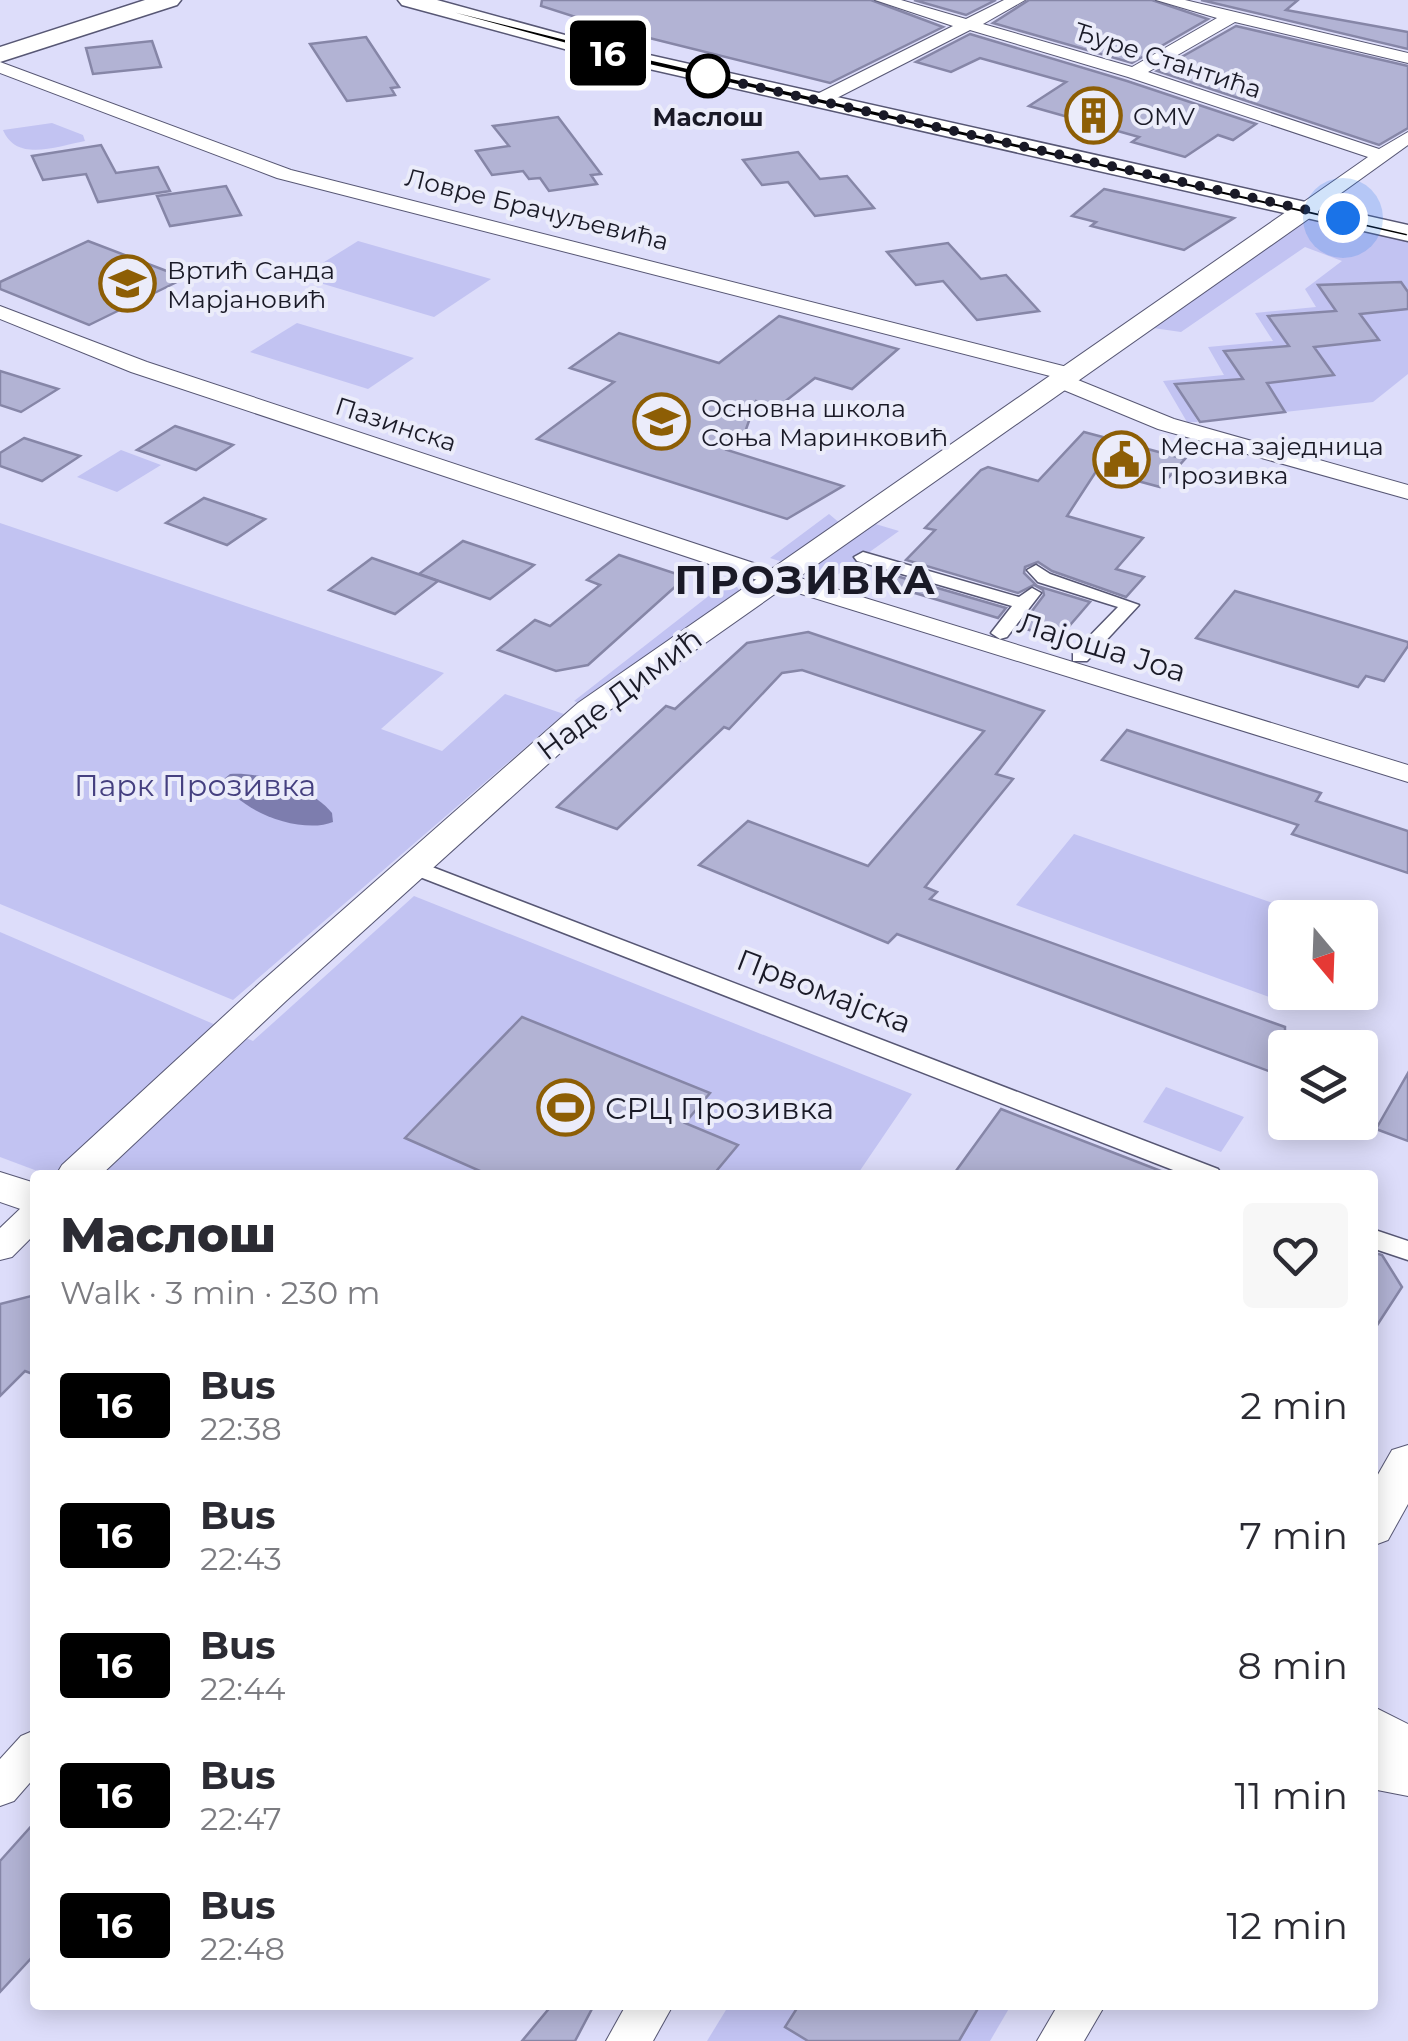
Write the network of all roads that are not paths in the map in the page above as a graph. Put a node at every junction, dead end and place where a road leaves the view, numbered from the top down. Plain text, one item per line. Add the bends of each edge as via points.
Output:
1 (169, 0) edge
2 (410, 0) edge
3 (883, 0) edge
4 (1018, 0) edge
5 (1164, 0) edge
6 (1229, 18) junction
7 (970, 25) junction
8 (0, 55) edge
9 (1408, 58) edge
10 (0, 67) edge
11 (1134, 73) junction
12 (817, 101) junction
13 (1408, 137) edge
14 (1380, 155) junction
15 (1305, 210) junction
16 (1408, 233) edge
17 (0, 312) edge
18 (1066, 378) junction
19 (1408, 492) edge
20 (863, 556) dead end
21 (778, 579) junction
22 (1024, 604) junction
23 (1000, 632) dead end
24 (1080, 658) dead end
25 (1408, 774) edge
26 (414, 867) junction
27 (81, 1170) edge
28 (1197, 1170) edge
29 (0, 1186) edge
30 (30, 1197) edge
31 (30, 1219) edge
32 (1378, 1240) edge
33 (0, 1248) edge
34 (1408, 1252) edge
35 (1408, 1463) edge
36 (1378, 1516) edge
37 (1378, 1731) edge
38 (1408, 1752) edge
39 (30, 1754) edge
40 (1378, 1767) edge
41 (1408, 1774) edge
42 (0, 1788) edge
43 (648, 2010) edge
44 (1080, 2010) edge
45 (628, 2041) edge
46 (1060, 2041) edge

1 - 8 main road
2 - 12 main road
3 - 7 street, Ђуре Стантића
4 - 7 street
5 - 6 street
6 - 9 street
6 - 11 street
7 - 11 street, Ђуре Стантића
7 - 12 street
10 - 18 street, Ловре Брачуљевића via 284,174
11 - 14 street, Ђуре Стантића
12 - 15 main road
13 - 14 street, Наде Димић
14 - 15 street, Наде Димић
15 - 16 main road
15 - 18 street, Наде Димић
17 - 21 street, Пазинска via 140,367
18 - 19 street, Ловре Брачуљевића via 1166,424
18 - 21 street, Наде Димић
20 - 22 street
21 - 25 street, Лајоша Јоа
21 - 26 street, Наде Димић via 589,710
22 - 23 street
22 - 24 street via 1040,574 1130,605
26 - 27 street, Наде Димић
26 - 28 street, Првомајска
29 - 30 street
31 - 33 street
32 - 34 street
35 - 36 street
37 - 38 street
39 - 42 street
40 - 41 street
43 - 45 street
44 - 46 street

